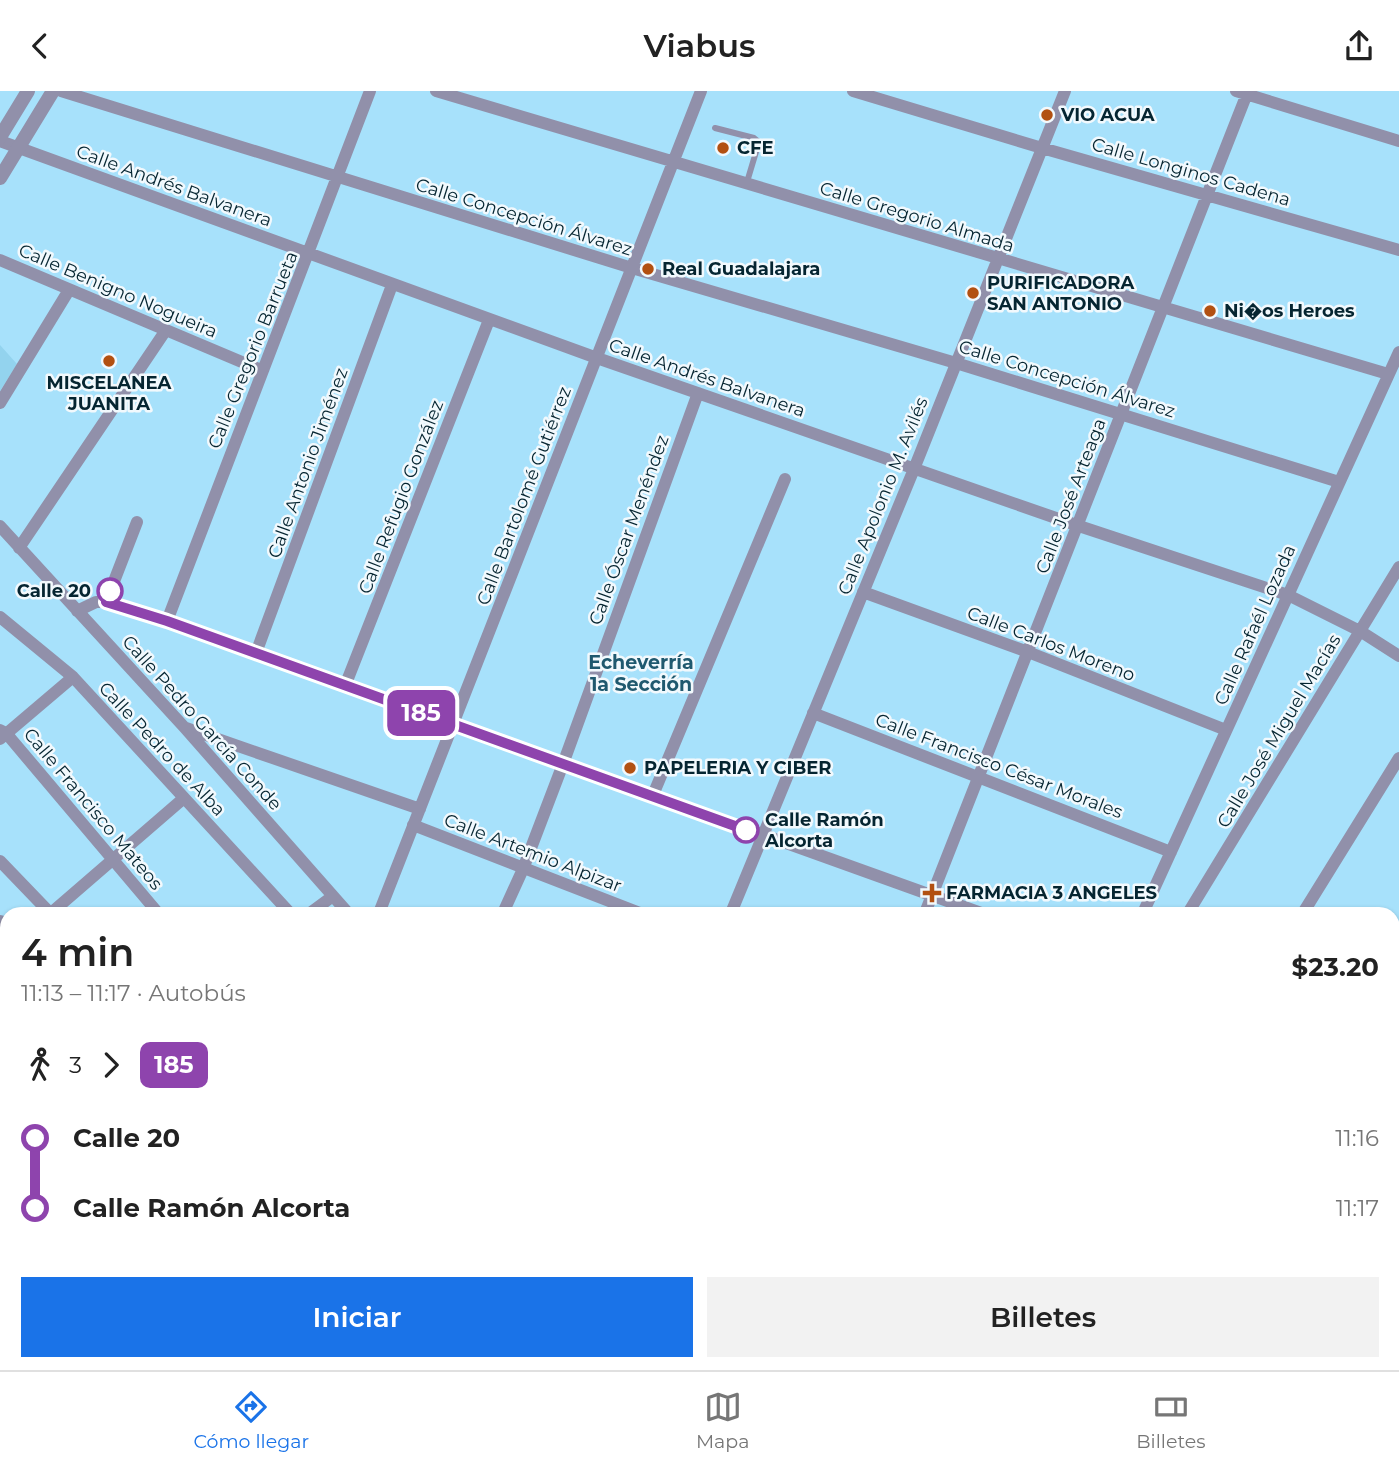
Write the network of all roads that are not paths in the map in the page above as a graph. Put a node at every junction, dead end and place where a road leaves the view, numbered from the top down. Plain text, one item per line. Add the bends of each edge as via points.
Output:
1 (28, 91) edge
2 (53, 91) edge
3 (61, 91) edge
4 (370, 91) edge
5 (436, 91) edge
6 (701, 91) edge
7 (853, 91) edge
8 (1065, 91) edge
9 (1244, 92) edge
10 (878, 94) edge
11 (715, 128) dead end
12 (0, 139) edge
13 (1399, 141) edge
14 (18, 148) junction
15 (1042, 148) junction
16 (673, 163) junction
17 (337, 177) junction
18 (0, 178) edge
19 (746, 184) junction
20 (1208, 196) junction
21 (1399, 250) edge
22 (310, 254) junction
23 (998, 259) junction
24 (0, 260) edge
25 (632, 268) junction
26 (392, 285) junction
27 (69, 290) junction
28 (1164, 308) junction
29 (489, 320) junction
30 (166, 330) junction
31 (1399, 352) edge
32 (597, 358) junction
33 (956, 363) junction
34 (261, 370) junction
35 (1388, 375) junction
36 (698, 393) junction
37 (0, 403) edge
38 (1122, 414) junction
39 (914, 469) junction
40 (785, 479) dead end
41 (1339, 482) junction
42 (137, 522) dead end
43 (0, 526) edge
44 (1079, 526) junction
45 (19, 548) junction
46 (1399, 567) edge
47 (863, 592) junction
48 (1287, 595) junction
49 (106, 602) junction
50 (77, 611) junction
51 (0, 617) edge
52 (167, 621) junction
53 (1360, 631) junction
54 (1028, 652) junction
55 (256, 653) junction
56 (1399, 656) edge
57 (73, 677) junction
58 (345, 686) junction
59 (813, 713) junction
60 (453, 724) junction
61 (186, 728) junction
62 (1226, 730) junction
63 (2, 734) edge
64 (1399, 758) edge
65 (563, 764) junction
66 (979, 778) junction
67 (653, 795) junction
68 (184, 798) junction
69 (420, 809) junction
70 (413, 825) junction
71 (762, 836) junction
72 (1171, 852) junction
73 (113, 860) junction
74 (0, 861) edge
75 (523, 869) junction
76 (333, 896) junction
77 (931, 897) junction
78 (45, 907) edge
79 (58, 907) edge
80 (153, 907) edge
81 (284, 907) edge
82 (318, 907) edge
83 (343, 907) edge
84 (381, 907) edge
85 (506, 907) edge
86 (624, 907) edge
87 (733, 907) edge
88 (927, 907) edge
89 (962, 907) edge
90 (1146, 907) edge
91 (1192, 907) edge
92 (1307, 907) edge

1 - 12 street
2 - 14 street
3 - 17 street, Calle Concepción Álvarez
4 - 17 street, Calle Gregorio Barrueta
5 - 16 street, Calle Gregorio Almada
6 - 16 street, Calle Bartolomé Gutiérrez
7 - 10 street, Calle Longinos Cadena
8 - 15 street, Calle Apolonio M. Avilés
9 - 13 street
9 - 20 street, Calle José Arteaga
10 - 15 street, Calle Longinos Cadena
11 - 19 lane via 759,142
12 - 14 street, Calle Andrés Balvanera
14 - 18 street
14 - 22 street, Calle Andrés Balvanera
15 - 20 street, Calle Longinos Cadena
15 - 23 street, Calle Apolonio M. Avilés
16 - 19 street, Calle Gregorio Almada
16 - 25 street, Calle Bartolomé Gutiérrez
17 - 22 street, Calle Gregorio Barrueta
17 - 25 street, Calle Concepción Álvarez
19 - 23 street, Calle Gregorio Almada
20 - 21 street, Calle Longinos Cadena
20 - 28 street, Calle José Arteaga
22 - 26 street, Calle Andrés Balvanera
22 - 34 street, Calle Gregorio Barrueta
23 - 28 street, Calle Gregorio Almada
23 - 33 street, Calle Apolonio M. Avilés
24 - 27 street, Calle Benigno Nogueira
25 - 32 street, Calle Bartolomé Gutiérrez
25 - 33 street, Calle Concepción Álvarez
26 - 29 street, Calle Andrés Balvanera
26 - 55 street, Calle Antonio Jiménez
27 - 30 street, Calle Benigno Nogueira
27 - 37 street
28 - 35 street, Calle Gregorio Almada
28 - 38 street, Calle José Arteaga
29 - 32 street, Calle Andrés Balvanera
29 - 58 street, Calle Refugio González
30 - 34 street, Calle Benigno Nogueira
30 - 45 street
31 - 35 street, Calle Rafaél Lozada
32 - 36 street, Calle Andrés Balvanera
32 - 60 street, Calle Bartolomé Gutiérrez
33 - 38 street, Calle Concepción Álvarez
33 - 39 street, Calle Apolonio M. Avilés
34 - 52 street, Calle Gregorio Barrueta
35 - 41 street, Calle Rafaél Lozada
36 - 39 street, Calle Andrés Balvanera
36 - 65 street, Calle Óscar Menéndez
38 - 41 street, Calle Concepción Álvarez
38 - 44 street, Calle José Arteaga
39 - 44 street, Calle Andrés Balvanera
39 - 47 street, Calle Apolonio M. Avilés
40 - 67 street
41 - 48 street, Calle Rafaél Lozada
42 - 49 street
43 - 45 street, Calle Pedro García Conde
44 - 48 street, Calle Andrés Balvanera
44 - 54 street, Calle José Arteaga
45 - 50 street, Calle Pedro García Conde
46 - 53 street, Calle José Miguel Macías
47 - 54 street, Calle Carlos Moreno
47 - 59 street, Calle Apolonio M. Avilés
48 - 53 street, Calle Andrés Balvanera
48 - 62 street, Calle Rafaél Lozada
49 - 50 street
49 - 52 street
50 - 61 street, Calle Pedro García Conde
51 - 57 street, Calle Pedro de Alba
52 - 55 street
53 - 56 street, Calle Andrés Balvanera
53 - 91 street, Calle José Miguel Macías
54 - 62 street, Calle Carlos Moreno
54 - 66 street, Calle José Arteaga
55 - 58 street
57 - 63 street
57 - 68 street, Calle Pedro de Alba
58 - 60 street
59 - 66 street, Calle Francisco César Morales
59 - 71 street, Calle Apolonio M. Avilés
60 - 65 street
60 - 69 street, Calle Bartolomé Gutiérrez
61 - 69 street
61 - 76 street, Calle Pedro García Conde
62 - 72 street, Calle Rafaél Lozada
63 - 73 street, Calle Francisco Mateos
64 - 92 street
65 - 67 street
65 - 75 street, Calle Óscar Menéndez
66 - 72 street, Calle Francisco César Morales
66 - 77 street, Calle José Arteaga
67 - 71 street
68 - 73 street
68 - 81 street, Calle Pedro de Alba
69 - 70 street, Calle Bartolomé Gutiérrez
70 - 75 street, Calle Artemio Alpizar
70 - 84 street, Calle Bartolomé Gutiérrez
71 - 77 street
71 - 87 street, Calle Apolonio M. Avilés
72 - 90 street, Calle Rafaél Lozada
73 - 79 street
73 - 80 street, Calle Francisco Mateos
74 - 78 street
75 - 85 street, Calle Óscar Menéndez
75 - 86 street, Calle Artemio Alpizar
76 - 82 street
76 - 83 street, Calle Pedro García Conde
77 - 88 street, Calle José Arteaga
77 - 89 street

